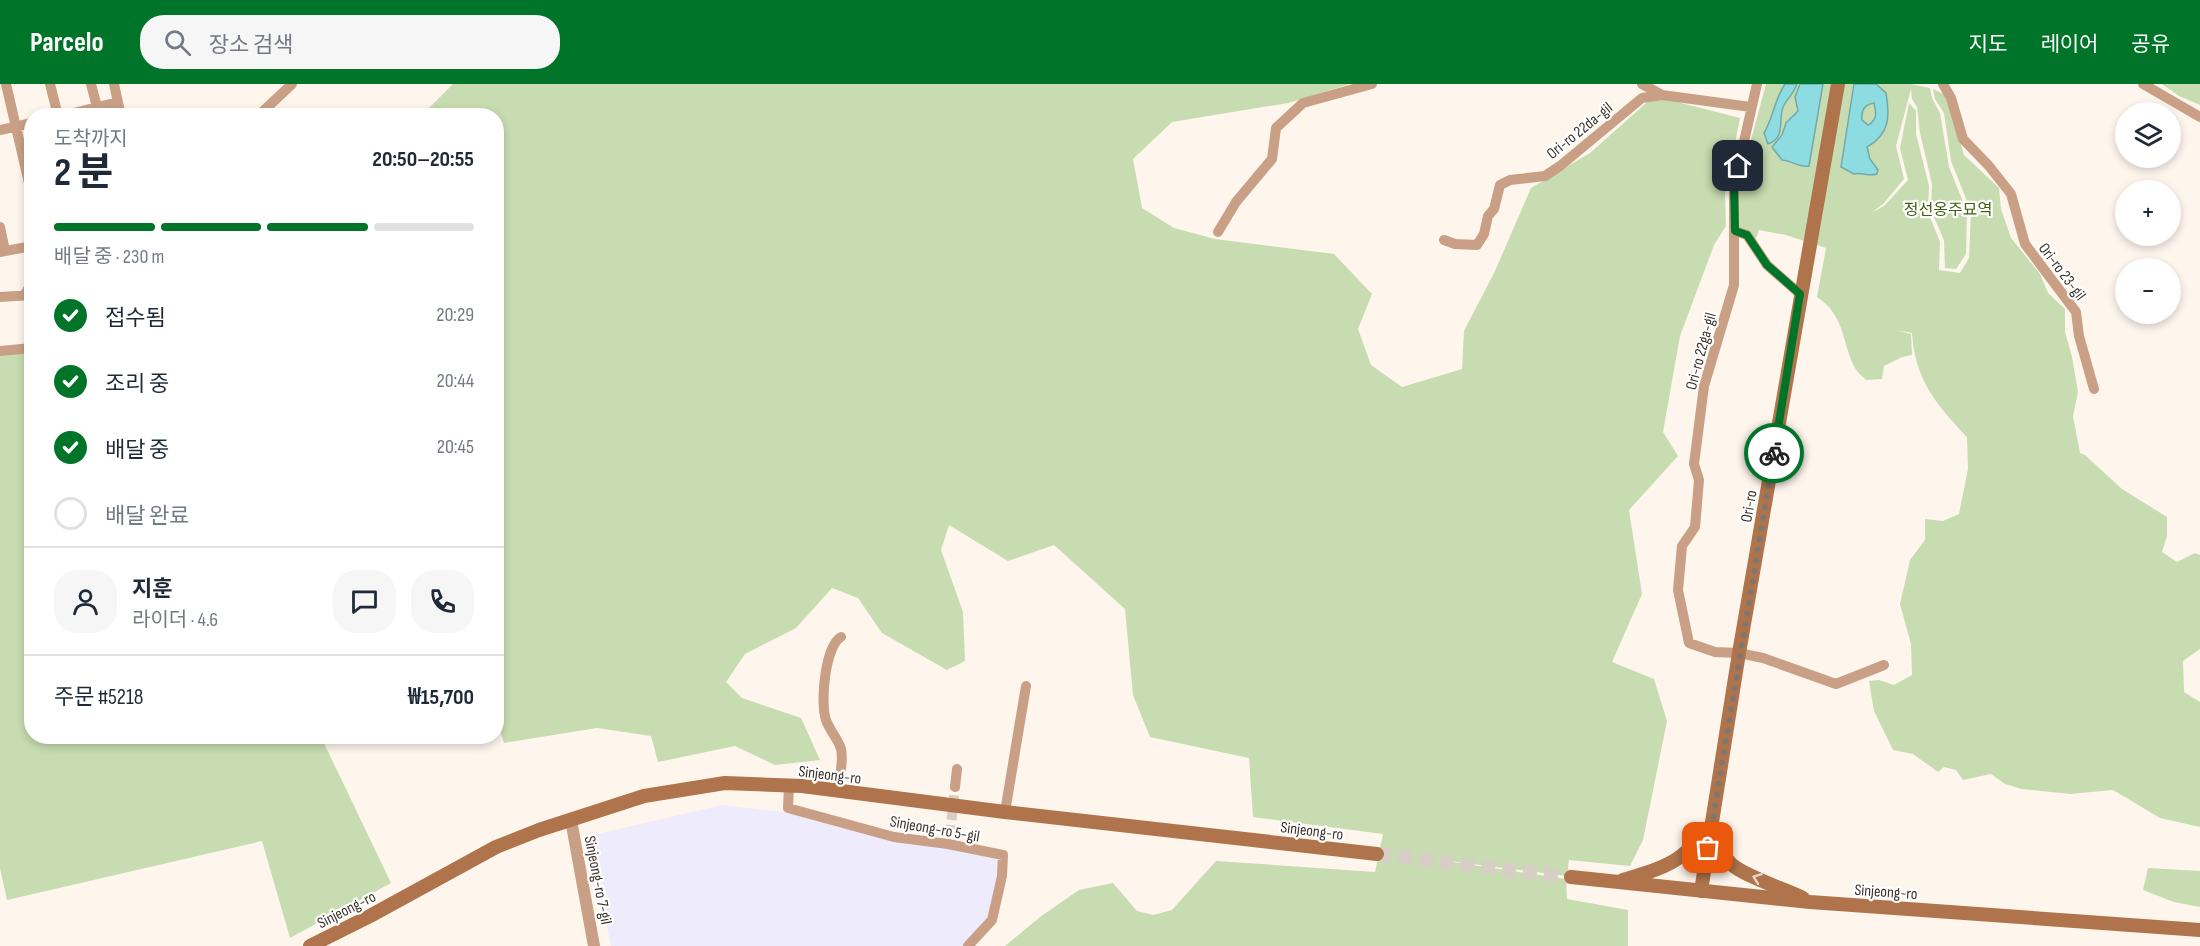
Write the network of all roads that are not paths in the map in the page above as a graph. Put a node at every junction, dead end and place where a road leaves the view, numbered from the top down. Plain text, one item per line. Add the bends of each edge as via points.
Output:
1 (6, 84) edge
2 (50, 84) edge
3 (91, 84) edge
4 (114, 84) edge
5 (292, 84) edge
6 (1372, 84) edge
7 (1642, 84) edge
8 (1757, 84) edge
9 (1838, 84) edge
10 (1943, 84) edge
11 (2143, 84) edge
12 (1662, 94) junction
13 (118, 102) junction
14 (97, 107) junction
15 (1751, 107) junction
16 (58, 108) edge
17 (93, 108) edge
18 (119, 108) edge
19 (266, 108) edge
20 (2200, 117) edge
21 (24, 124) edge
22 (16, 126) junction
23 (0, 130) edge
24 (24, 161) edge
25 (0, 227) edge
26 (1735, 231) junction
27 (1218, 232) dead end
28 (1444, 240) dead end
29 (24, 248) edge
30 (2, 252) edge
31 (1800, 294) junction
32 (24, 296) edge
33 (0, 297) edge
34 (24, 349) edge
35 (0, 351) edge
36 (2094, 389) dead end
37 (841, 637) dead end
38 (1739, 653) junction
39 (1884, 666) dead end
40 (1026, 686) dead end
41 (957, 769) dead end
42 (789, 785) junction
43 (955, 787) tunnel mouth
44 (838, 791) junction
45 (1005, 812) junction
46 (571, 820) junction
47 (1711, 826) junction
48 (1377, 854) tunnel mouth
49 (1571, 877) tunnel mouth
50 (1616, 882) junction
51 (1701, 891) junction
52 (1810, 902) junction
53 (2200, 930) edge
54 (310, 946) edge
55 (594, 946) edge
56 (968, 946) edge

1 - 22 street
2 - 16 street
3 - 14 street
4 - 13 street
5 - 19 street
6 - 27 street via 1303,103 1276,128 1272,159 1236,202
7 - 12 street, Ori-ro 22da-gil
8 - 15 street, Ori-ro 22ga-gil
9 - 31 main road, Ori-ro
10 - 36 street, Ori-ro 23-gil via 1963,139 2011,194 2025,244 2076,312
11 - 20 street
12 - 15 street, Ori-ro 22da-gil
12 - 28 street, Ori-ro 22da-gil via 1642,98 1545,176 1500,185 1477,245
13 - 14 street
13 - 18 street
14 - 17 street
15 - 26 street, Ori-ro 22ga-gil via 1734,186
21 - 22 street
22 - 23 street
22 - 24 street
25 - 30 street
26 - 31 street via 1747,235 1767,265
26 - 38 street, Ori-ro 22ga-gil via 1734,285 1704,386 1694,464 1699,480 1695,527 1682,546 1678,590 1689,643 1714,652
29 - 30 street
31 - 38 main road, Ori-ro
32 - 33 street
34 - 35 street
37 - 44 street via 830,650 824,702 827,722 842,752
38 - 39 street via 1836,684
38 - 47 main road, Ori-ro
40 - 45 street
41 - 43 street
42 - 44 main road, Sinjeong-ro
42 - 46 main road, Sinjeong-ro via 725,783 656,794
42 - 56 street, Sinjeong-ro 5-gil via 788,808 894,837 949,839 1003,855 992,920
44 - 45 main road, Sinjeong-ro
45 - 48 main road, Sinjeong-ro
46 - 54 main road, Sinjeong-ro via 496,847
46 - 55 street, Sinjeong-ro 7-gil
47 - 50 main road via 1679,860
47 - 51 main road, Ori-ro
52 -> 47 main road via 1739,870 1723,853
49 - 50 main road, Sinjeong-ro
50 - 51 main road, Sinjeong-ro
51 - 52 main road, Sinjeong-ro
52 - 53 main road, Sinjeong-ro

